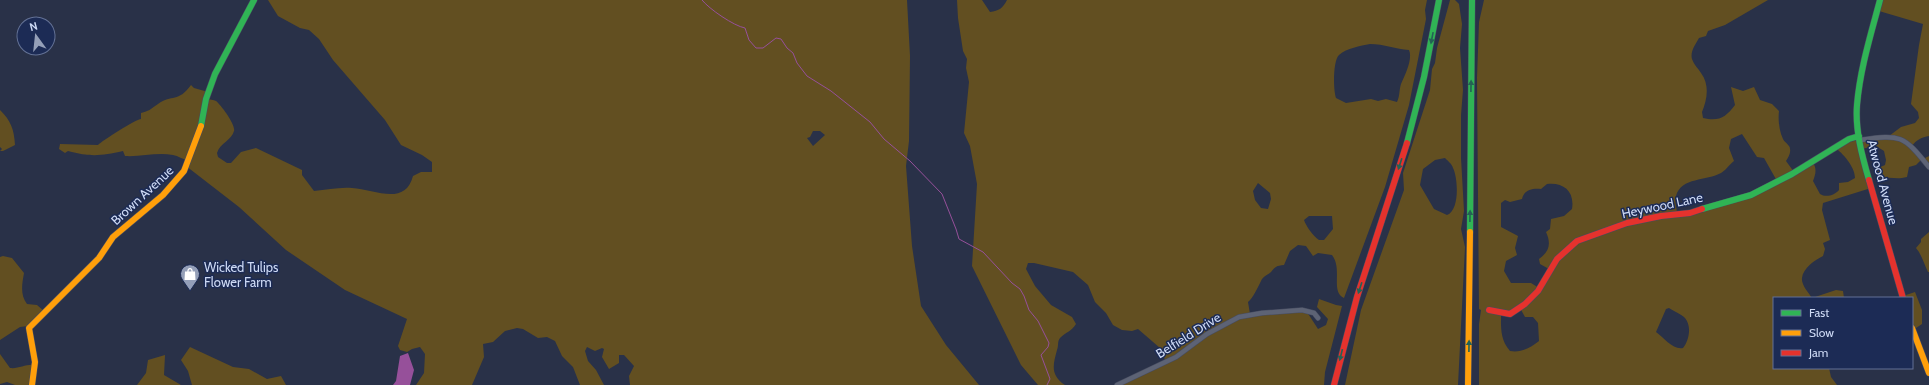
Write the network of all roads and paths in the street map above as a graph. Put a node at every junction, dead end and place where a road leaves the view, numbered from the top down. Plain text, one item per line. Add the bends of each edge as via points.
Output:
1 (254, 0) edge
2 (1439, 0) edge
3 (1472, 0) edge
4 (1880, 0) edge
5 (1859, 138) junction
6 (1929, 167) edge
7 (1903, 297) edge
8 (1489, 310) dead end
9 (1318, 318) dead end
10 (1913, 331) edge
11 (1929, 372) edge
12 (32, 385) edge
13 (1117, 385) edge
14 (1334, 385) edge
15 (1468, 385) edge

1 - 12 main road, Brown Avenue via 215,74 206,99 201,127 184,171 162,195 113,238 100,258 29,328 36,362
2 -> 14 main road via 1417,108 1348,326
15 -> 3 main road
4 - 5 main road, Atwood Avenue via 1857,105
5 - 6 street via 1898,137 1908,142
5 - 7 main road, Atwood Avenue
5 - 8 main road, Heywood Lane via 1849,139 1752,195 1690,214 1661,216 1628,223 1577,241 1557,259 1538,291 1525,304 1510,314
9 - 13 street, Belfield Drive via 1314,312 1302,310 1240,317 1207,334 1176,358
10 - 11 main road

